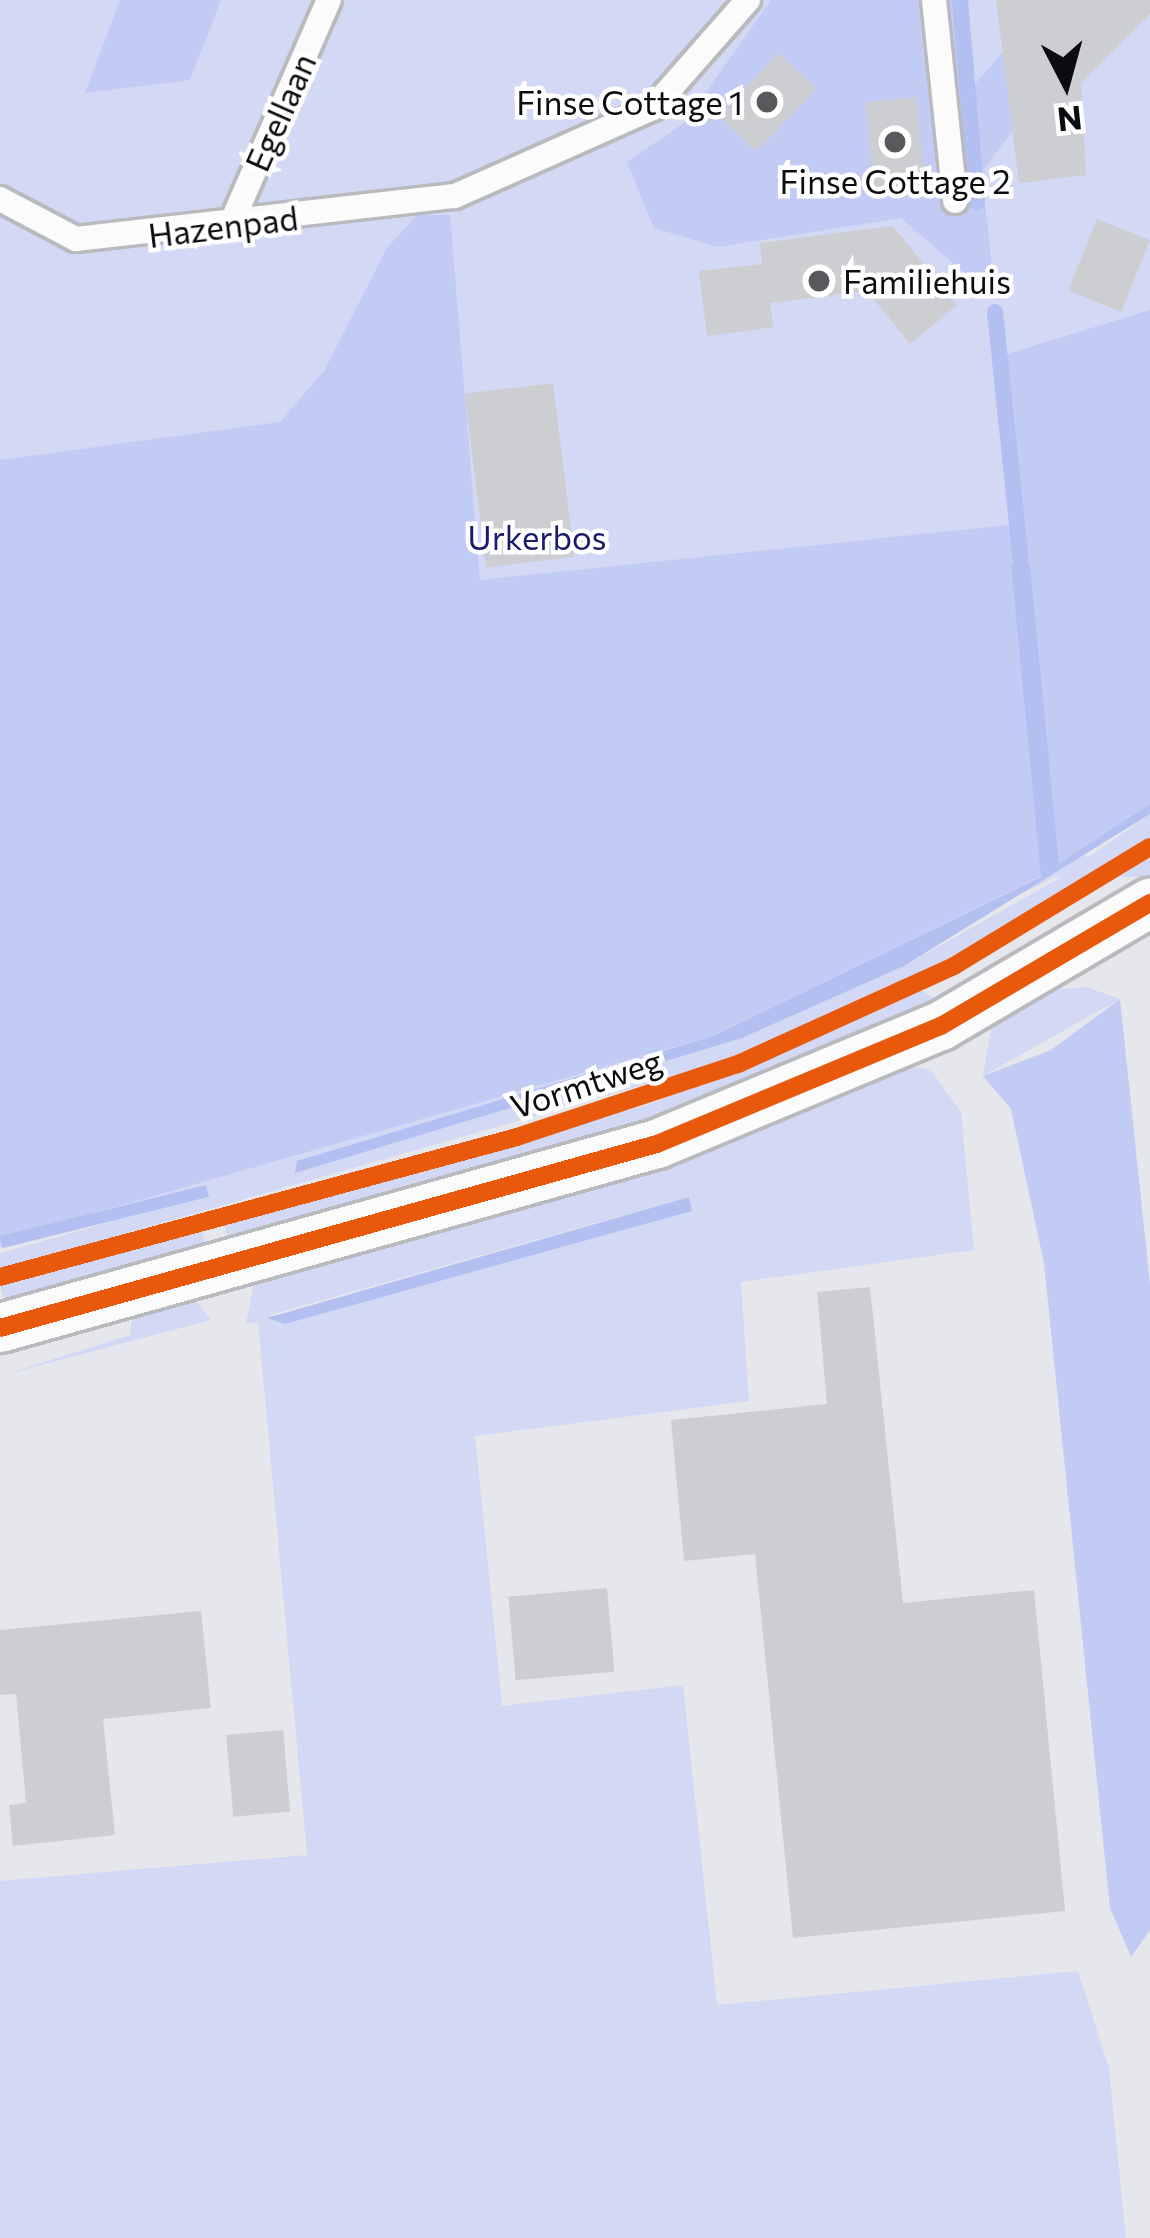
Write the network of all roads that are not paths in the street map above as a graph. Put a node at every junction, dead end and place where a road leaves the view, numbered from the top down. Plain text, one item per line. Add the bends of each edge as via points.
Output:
1 (329, 0) edge
2 (748, 0) edge
3 (934, 0) edge
4 (0, 199) edge
5 (955, 201) dead end
6 (231, 224) junction
7 (1150, 903) edge
8 (0, 1328) edge

1 - 6 lane, Egellaan
2 - 6 lane, Hazenpad via 652,108 455,196
3 - 5 lane
4 - 6 lane, Hazenpad via 76,239
7 - 8 street via 941,1026 657,1144

